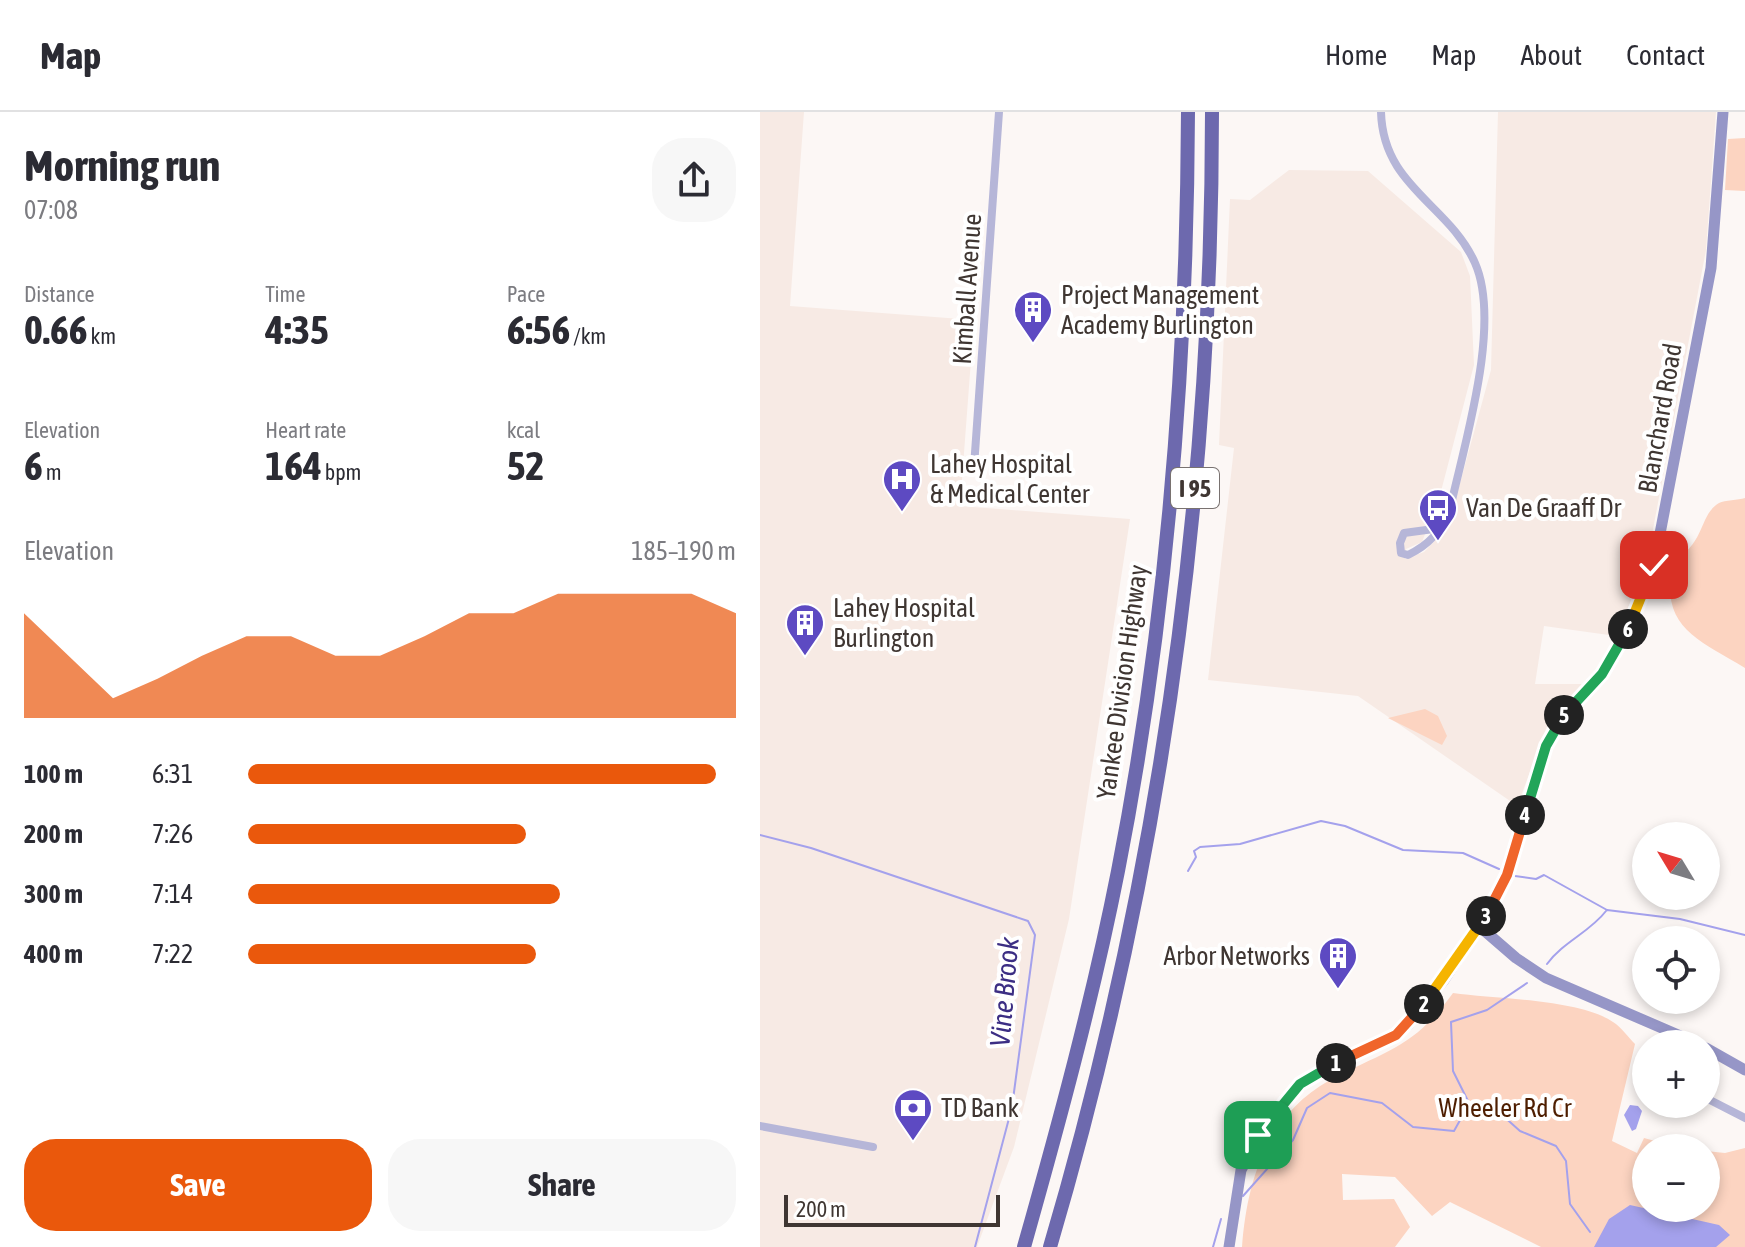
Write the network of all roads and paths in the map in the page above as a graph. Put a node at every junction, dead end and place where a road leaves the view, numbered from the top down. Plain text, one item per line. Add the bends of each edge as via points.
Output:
1 (999, 112) edge
2 (1188, 112) edge
3 (1212, 112) edge
4 (1381, 112) edge
5 (1723, 112) edge
6 (974, 467) dead end
7 (1441, 528) junction
8 (1479, 926) junction
9 (1657, 1030) edge
10 (1720, 1056) edge
11 (1745, 1070) edge
12 (1720, 1105) edge
13 (1745, 1118) edge
14 (760, 1126) edge
15 (873, 1147) dead end
16 (1024, 1247) edge
17 (1050, 1247) edge
18 (1229, 1247) edge

1 - 6 street, Kimball Avenue
2 - 16 highway, Yankee Division Highway / I 95 via 1183,328 1152,662 1105,933
3 - 17 highway, Yankee Division Highway / I 95 via 1199,447 1168,722 1122,963
4 - 7 street via 1397,170 1464,245 1481,286 1479,378 1450,509
5 - 8 main road, Blanchard Road via 1711,268 1651,577 1614,657 1552,732 1511,863
7 - 7 street via 1404,533 1401,553 1422,548
8 - 9 main road via 1546,978
8 - 18 main road, Blanchard Road via 1408,1025 1384,1042 1313,1074 1270,1117 1241,1170
10 - 11 main road
12 - 13 street
14 - 15 street

